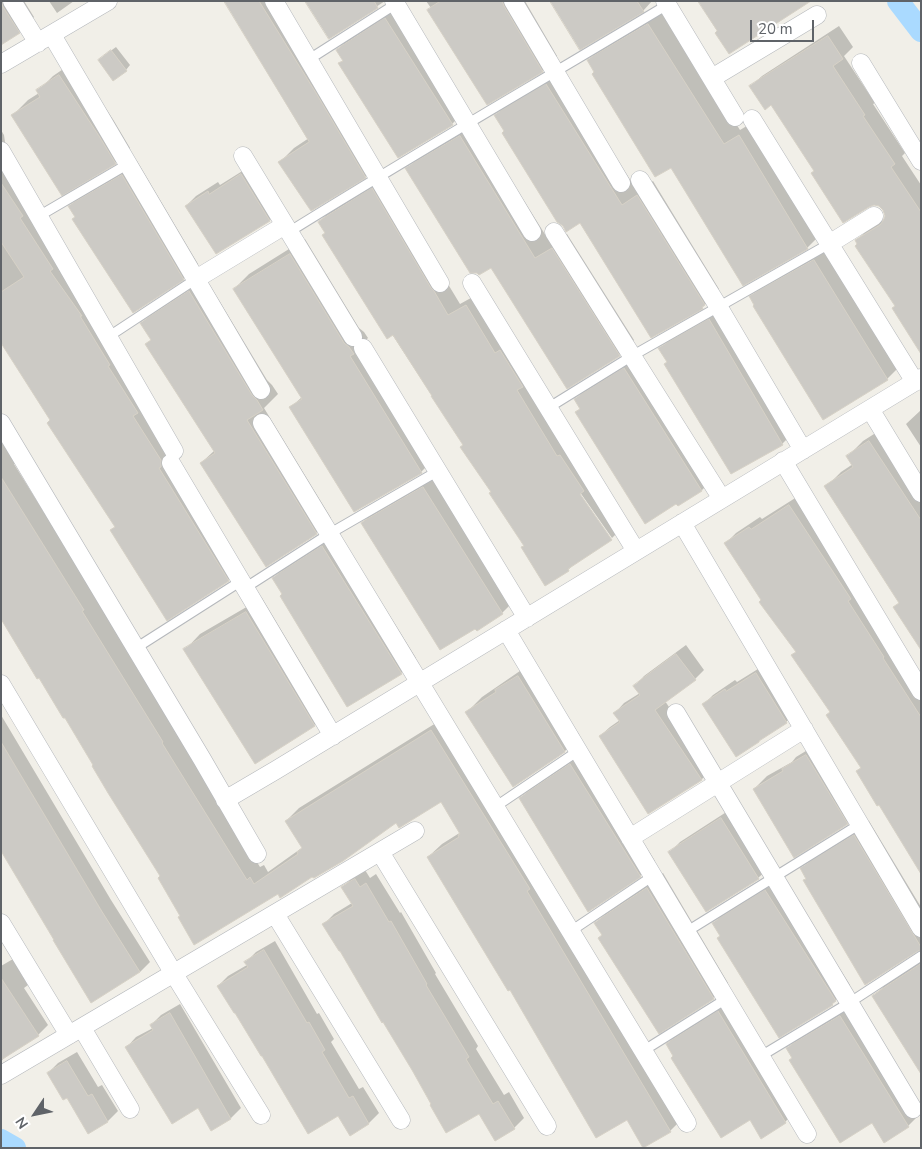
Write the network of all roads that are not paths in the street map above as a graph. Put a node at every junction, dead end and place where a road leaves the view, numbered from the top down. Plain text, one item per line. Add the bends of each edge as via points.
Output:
1 (12, 1) edge
2 (108, 1) edge
3 (274, 1) edge
4 (514, 1) edge
5 (397, 2) edge
6 (666, 3) edge
7 (817, 15) dead end
8 (45, 39) junction
9 (308, 60) junction
10 (860, 63) dead end
11 (1, 64) edge
12 (556, 72) junction
13 (712, 78) junction
14 (468, 124) junction
15 (1, 151) edge
16 (243, 156) dead end
17 (921, 161) edge
18 (128, 164) junction
19 (377, 177) junction
20 (640, 180) dead end
21 (621, 183) dead end
22 (39, 216) junction
23 (874, 216) dead end
24 (287, 229) junction
25 (532, 232) dead end
26 (554, 232) dead end
27 (829, 244) junction
28 (196, 279) junction
29 (440, 283) dead end
30 (472, 283) dead end
31 (718, 306) junction
32 (108, 337) junction
33 (632, 356) junction
34 (918, 380) edge
35 (261, 390) dead end
36 (548, 408) junction
37 (870, 409) junction
38 (1, 423) edge
39 (262, 423) dead end
40 (802, 450) junction
41 (783, 462) junction
42 (438, 471) junction
43 (921, 493) edge
44 (722, 499) junction
45 (682, 523) junction
46 (329, 534) junction
47 (636, 551) junction
48 (243, 584) junction
49 (527, 618) junction
50 (506, 630) junction
51 (136, 648) junction
52 (420, 683) junction
53 (1, 684) edge
54 (921, 691) edge
55 (676, 713) dead end
56 (804, 730) junction
57 (333, 736) junction
58 (578, 751) junction
59 (718, 784) junction
60 (226, 800) junction
61 (495, 807) junction
62 (860, 824) junction
63 (415, 831) dead end
64 (630, 838) junction
65 (380, 852) junction
66 (257, 854) dead end
67 (653, 876) junction
68 (774, 877) junction
69 (275, 914) junction
70 (2, 928) edge
71 (921, 928) edge
72 (570, 931) junction
73 (686, 932) junction
74 (921, 956) edge
75 (174, 974) junction
76 (726, 999) junction
77 (849, 1003) junction
78 (76, 1031) junction
79 (643, 1051) junction
80 (761, 1056) junction
81 (1, 1075) edge
82 (130, 1109) dead end
83 (912, 1110) dead end
84 (261, 1114) dead end
85 (402, 1120) dead end
86 (688, 1124) dead end
87 (548, 1126) dead end
88 (807, 1134) dead end

1 - 8 street
2 - 8 street
3 - 9 street
4 - 12 street
5 - 9 lane
5 - 14 street
6 - 12 lane
6 - 13 street
7 - 13 street
8 - 11 street
8 - 18 street
9 - 19 street
10 - 17 street
12 - 14 lane
12 - 21 street
13 - 27 street via 744,118
14 - 19 lane
14 - 25 street
15 - 22 street
16 - 24 street
18 - 22 lane
18 - 28 street
19 - 24 lane
19 - 29 street
20 - 31 street
22 - 32 street
23 - 27 street
24 - 28 street
24 - 42 street
26 - 33 street
27 - 31 lane
27 - 34 street
28 - 32 lane
28 - 35 street
30 - 36 street
31 - 33 lane
31 - 40 street
32 - 48 street
33 - 36 lane
33 - 44 street
34 - 37 street
36 - 47 street
37 - 40 street
37 - 43 street
38 - 51 street
39 - 46 street
40 - 41 street
41 - 44 street
41 - 54 street
42 - 46 lane
42 - 49 street
44 - 45 street
45 - 47 street
45 - 56 street
46 - 48 lane
46 - 52 street
47 - 49 street
48 - 51 lane
48 - 57 street
49 - 50 street
50 - 52 street
50 - 58 street
51 - 60 street
52 - 57 street
52 - 61 street
53 - 75 street
55 - 59 street
56 - 59 street
56 - 62 street
57 - 60 street
58 - 61 lane
58 - 64 street
59 - 64 street
59 - 68 street
60 - 66 street
61 - 72 street
62 - 68 lane
62 - 71 street
63 - 65 street
64 - 67 street
65 - 69 street
65 - 87 street
67 - 72 lane
67 - 73 street
68 - 73 lane
68 - 77 street
69 - 75 street
69 - 85 street
70 - 78 street
72 - 79 street
73 - 76 street
74 - 77 lane
75 - 78 street
75 - 84 street
76 - 79 lane
76 - 80 street
77 - 80 lane
77 - 83 street
78 - 81 street
78 - 82 street
79 - 86 street
80 - 88 street

